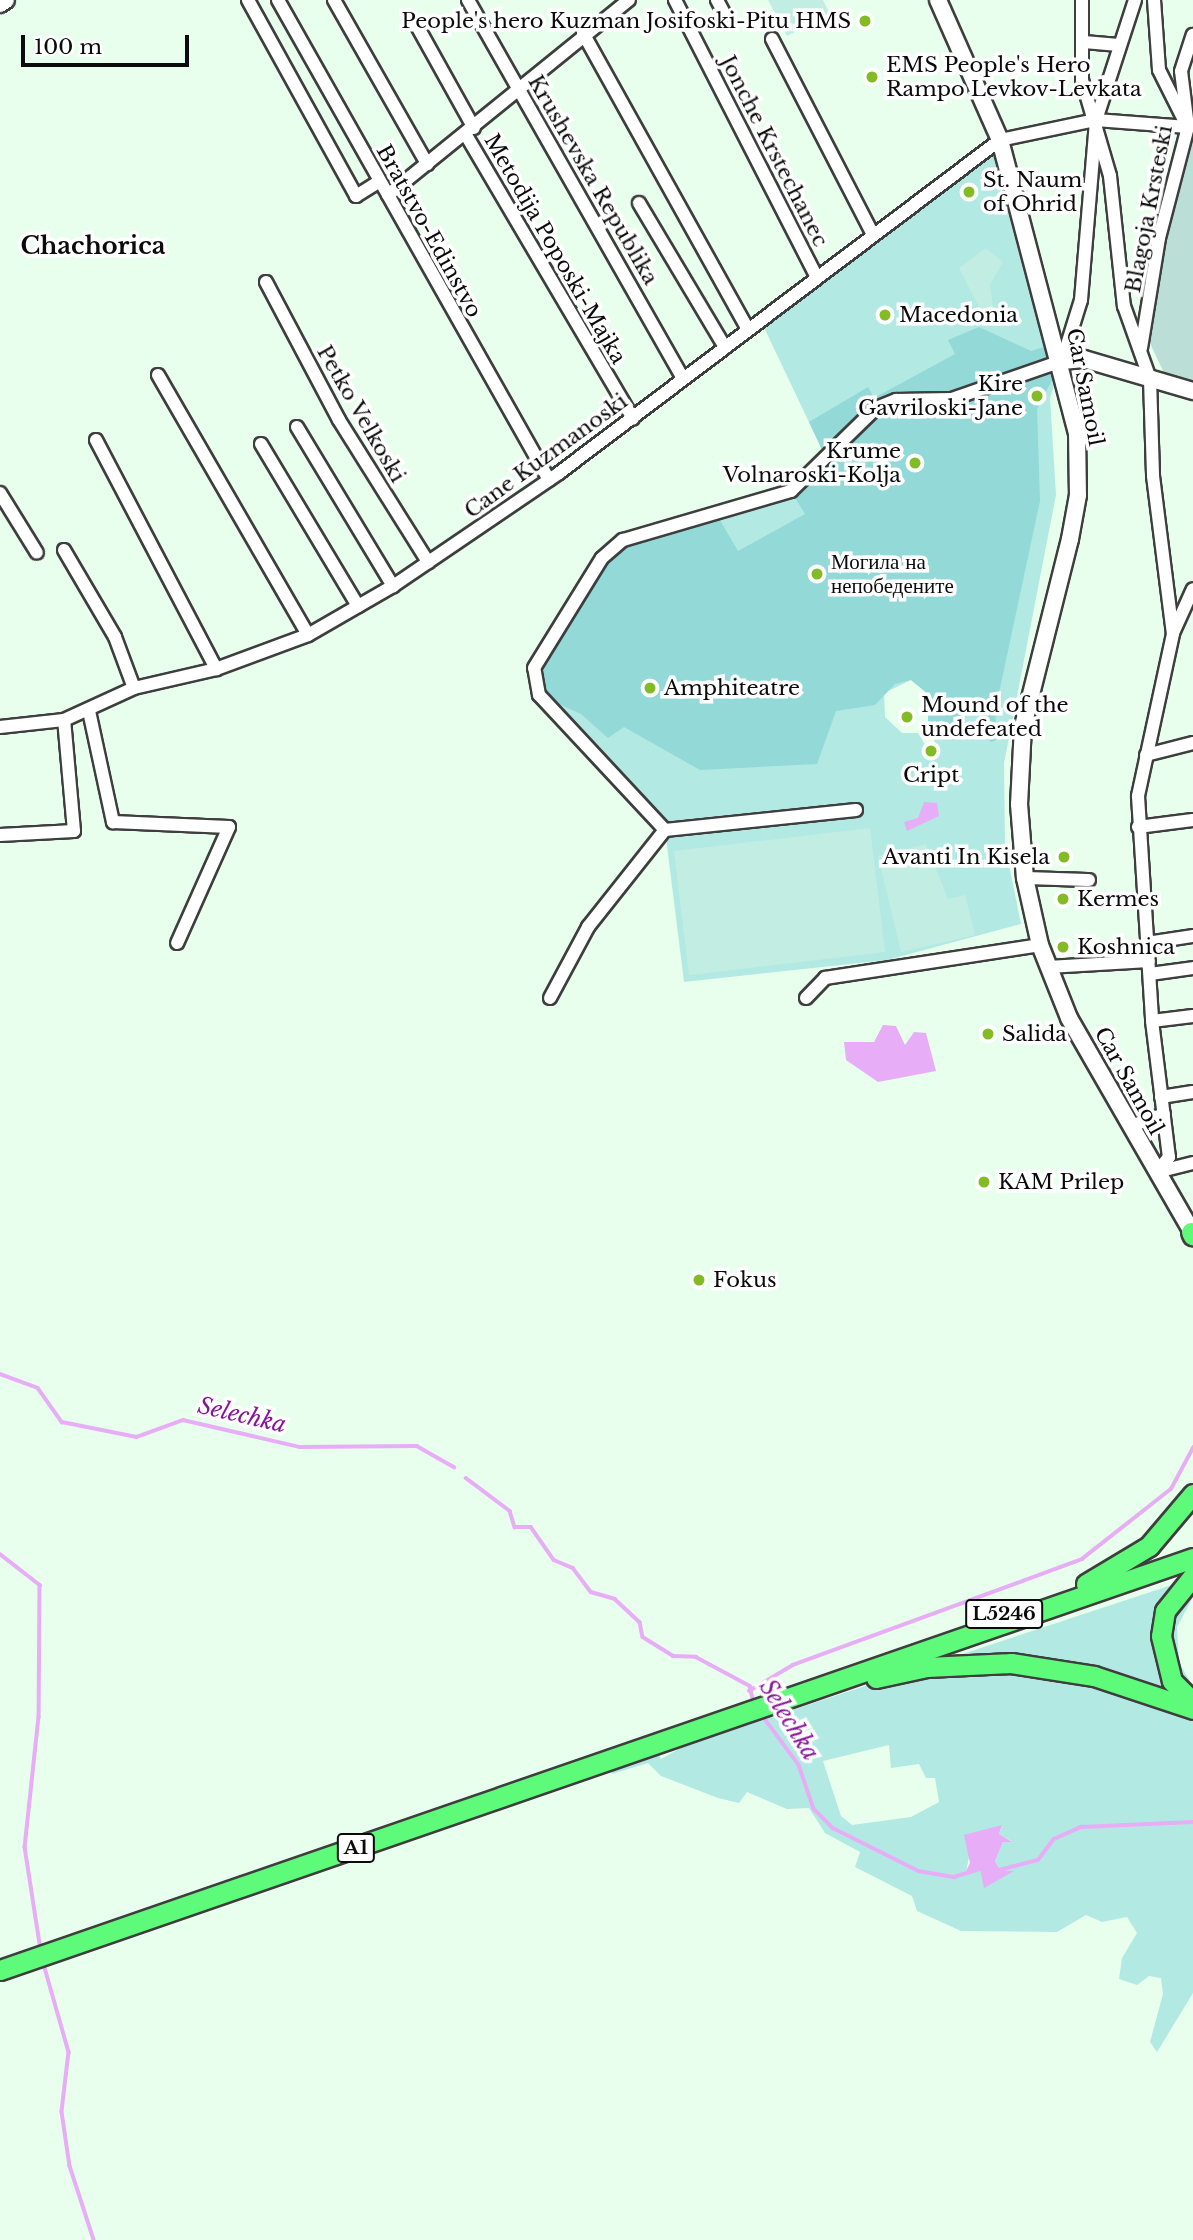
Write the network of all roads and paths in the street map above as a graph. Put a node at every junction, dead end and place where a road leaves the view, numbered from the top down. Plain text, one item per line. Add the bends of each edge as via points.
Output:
1 (6, 0) edge
2 (248, 0) edge
3 (278, 0) edge
4 (334, 0) edge
5 (468, 0) edge
6 (629, 0) edge
7 (690, 0) edge
8 (717, 0) edge
9 (938, 0) edge
10 (1082, 0) edge
11 (1135, 0) edge
12 (1154, 0) edge
13 (677, 3) edge
14 (0, 4) edge
15 (725, 15) dead end
16 (416, 24) dead end
17 (583, 33) junction
18 (1193, 35) edge
19 (772, 39) dead end
20 (1084, 41) junction
21 (1116, 45) junction
22 (519, 89) junction
23 (1193, 104) edge
24 (1096, 120) junction
25 (1188, 127) junction
26 (470, 132) junction
27 (1000, 140) junction
28 (427, 164) junction
29 (380, 181) junction
30 (387, 195) junction
31 (639, 204) dead end
32 (872, 233) junction
33 (815, 274) junction
34 (266, 282) dead end
35 (748, 329) junction
36 (724, 347) junction
37 (1141, 348) junction
38 (1062, 361) junction
39 (158, 375) dead end
40 (683, 379) junction
41 (1150, 379) junction
42 (1193, 391) edge
43 (633, 418) junction
44 (297, 427) dead end
45 (96, 440) dead end
46 (261, 444) dead end
47 (549, 480) junction
48 (0, 493) edge
49 (64, 550) dead end
50 (37, 553) dead end
51 (428, 562) junction
52 (393, 586) junction
53 (1193, 589) edge
54 (358, 606) junction
55 (1173, 634) junction
56 (308, 635) junction
57 (216, 670) junction
58 (134, 688) junction
59 (89, 711) junction
60 (64, 720) junction
61 (0, 727) edge
62 (1193, 743) edge
63 (1146, 755) junction
64 (856, 810) dead end
65 (1193, 820) edge
66 (1138, 828) junction
67 (665, 830) junction
68 (0, 835) edge
69 (1026, 878) junction
70 (1089, 880) dead end
71 (1193, 936) edge
72 (177, 943) dead end
73 (1147, 943) junction
74 (1040, 945) junction
75 (1048, 967) junction
76 (1149, 968) junction
77 (1193, 968) edge
78 (550, 998) dead end
79 (806, 998) dead end
80 (1193, 1016) edge
81 (1152, 1021) junction
82 (1193, 1092) edge
83 (1161, 1097) junction
84 (1164, 1114) junction
85 (1131, 1126) junction
86 (1193, 1163) edge
87 (1157, 1172) junction
88 (1193, 1233) edge
89 (1193, 1494) edge
90 (1193, 1558) edge
91 (1193, 1576) edge
92 (793, 1700) junction
93 (1193, 1702) edge
94 (1193, 1709) edge
95 (654, 1745) joint
96 (6, 1967) edge

1 - 14 street
2 - 29 street via 356,196
3 - 29 street, Bratstvo-Edinstvo
4 - 28 street
5 - 22 street, Krushevska Republika
6 - 17 street
7 - 13 street, Jonche Krstechanec
8 - 15 street
9 - 27 street, Car Samoil
10 - 20 street
11 - 21 street
12 - 25 street via 1159,71
13 - 33 street, Jonche Krstechanec
16 - 26 street, Metodija Poposki-Majka
17 - 22 street
17 - 35 street
18 - 25 street, Blagoja Krsteski via 1181,71
19 - 32 street
20 - 21 street
20 - 24 street via 1082,80
21 - 24 street
22 - 26 street
22 - 40 street, Krushevska Republika
23 - 25 street
24 - 25 street, Cane Kuzmanoski
24 - 27 street, Cane Kuzmanoski
24 - 37 street via 1124,306
24 - 38 street via 1082,300
25 - 37 street, Blagoja Krsteski via 1159,238
26 - 28 street
26 - 43 street, Metodija Poposki-Majka
27 - 32 street, Cane Kuzmanoski
27 - 38 street, Car Samoil
28 - 30 street
29 - 30 street, Bratstvo-Edinstvo
30 - 47 street, Bratstvo-Edinstvo
31 - 36 street
32 - 33 street, Cane Kuzmanoski
33 - 35 street, Cane Kuzmanoski
34 - 51 street, Petko Velkoski via 339,419
35 - 36 street, Cane Kuzmanoski
36 - 40 street, Cane Kuzmanoski
37 - 41 street
38 - 41 street via 1084,359
38 - 67 street via 952,399 896,400 876,408 792,491 623,540 602,558 543,652 535,681 539,695
38 - 69 street, Car Samoil via 1077,433 1078,495 1023,726 1019,804
39 - 56 street
40 - 43 street, Cane Kuzmanoski
41 - 42 street
41 - 55 street via 1153,476
43 - 47 street, Cane Kuzmanoski
44 - 52 street
45 - 57 street
46 - 54 street
47 - 51 street, Cane Kuzmanoski
48 - 50 street
49 - 58 street via 115,637
51 - 52 street, Cane Kuzmanoski
52 - 54 street, Cane Kuzmanoski
53 - 55 street
54 - 56 street, Cane Kuzmanoski
55 - 63 street
56 - 57 street, Cane Kuzmanoski
57 - 58 street, Cane Kuzmanoski
58 - 59 street, Cane Kuzmanoski
59 - 60 street, Cane Kuzmanoski
59 - 72 street via 113,822 229,827
60 - 61 street, Cane Kuzmanoski
60 - 68 street via 74,831
62 - 63 street
63 - 66 street
64 - 67 street
65 - 66 street
66 - 73 street
67 - 78 street via 588,927
69 - 70 street
69 - 74 street, Car Samoil
71 - 73 street
73 - 76 street
74 - 75 street, Car Samoil
74 - 79 street via 825,978
75 - 76 street
75 - 85 street, Car Samoil
76 - 77 street
76 - 81 street
80 - 81 street
81 - 83 street
82 - 83 street
83 - 84 street
84 - 85 street
84 - 87 street via 1169,1157
85 - 87 street, Car Samoil
86 - 87 street
87 - 88 street, Car Samoil
89 - 92 main road, L5246 via 1159,1537 1110,1573
90 - 92 main road
91 - 93 main road via 1165,1611 1161,1636 1172,1681
92 - 94 main road, L5246 via 927,1667 1011,1663 1094,1676
92 - 95 main road, L5246
95 - 96 main road, A1

